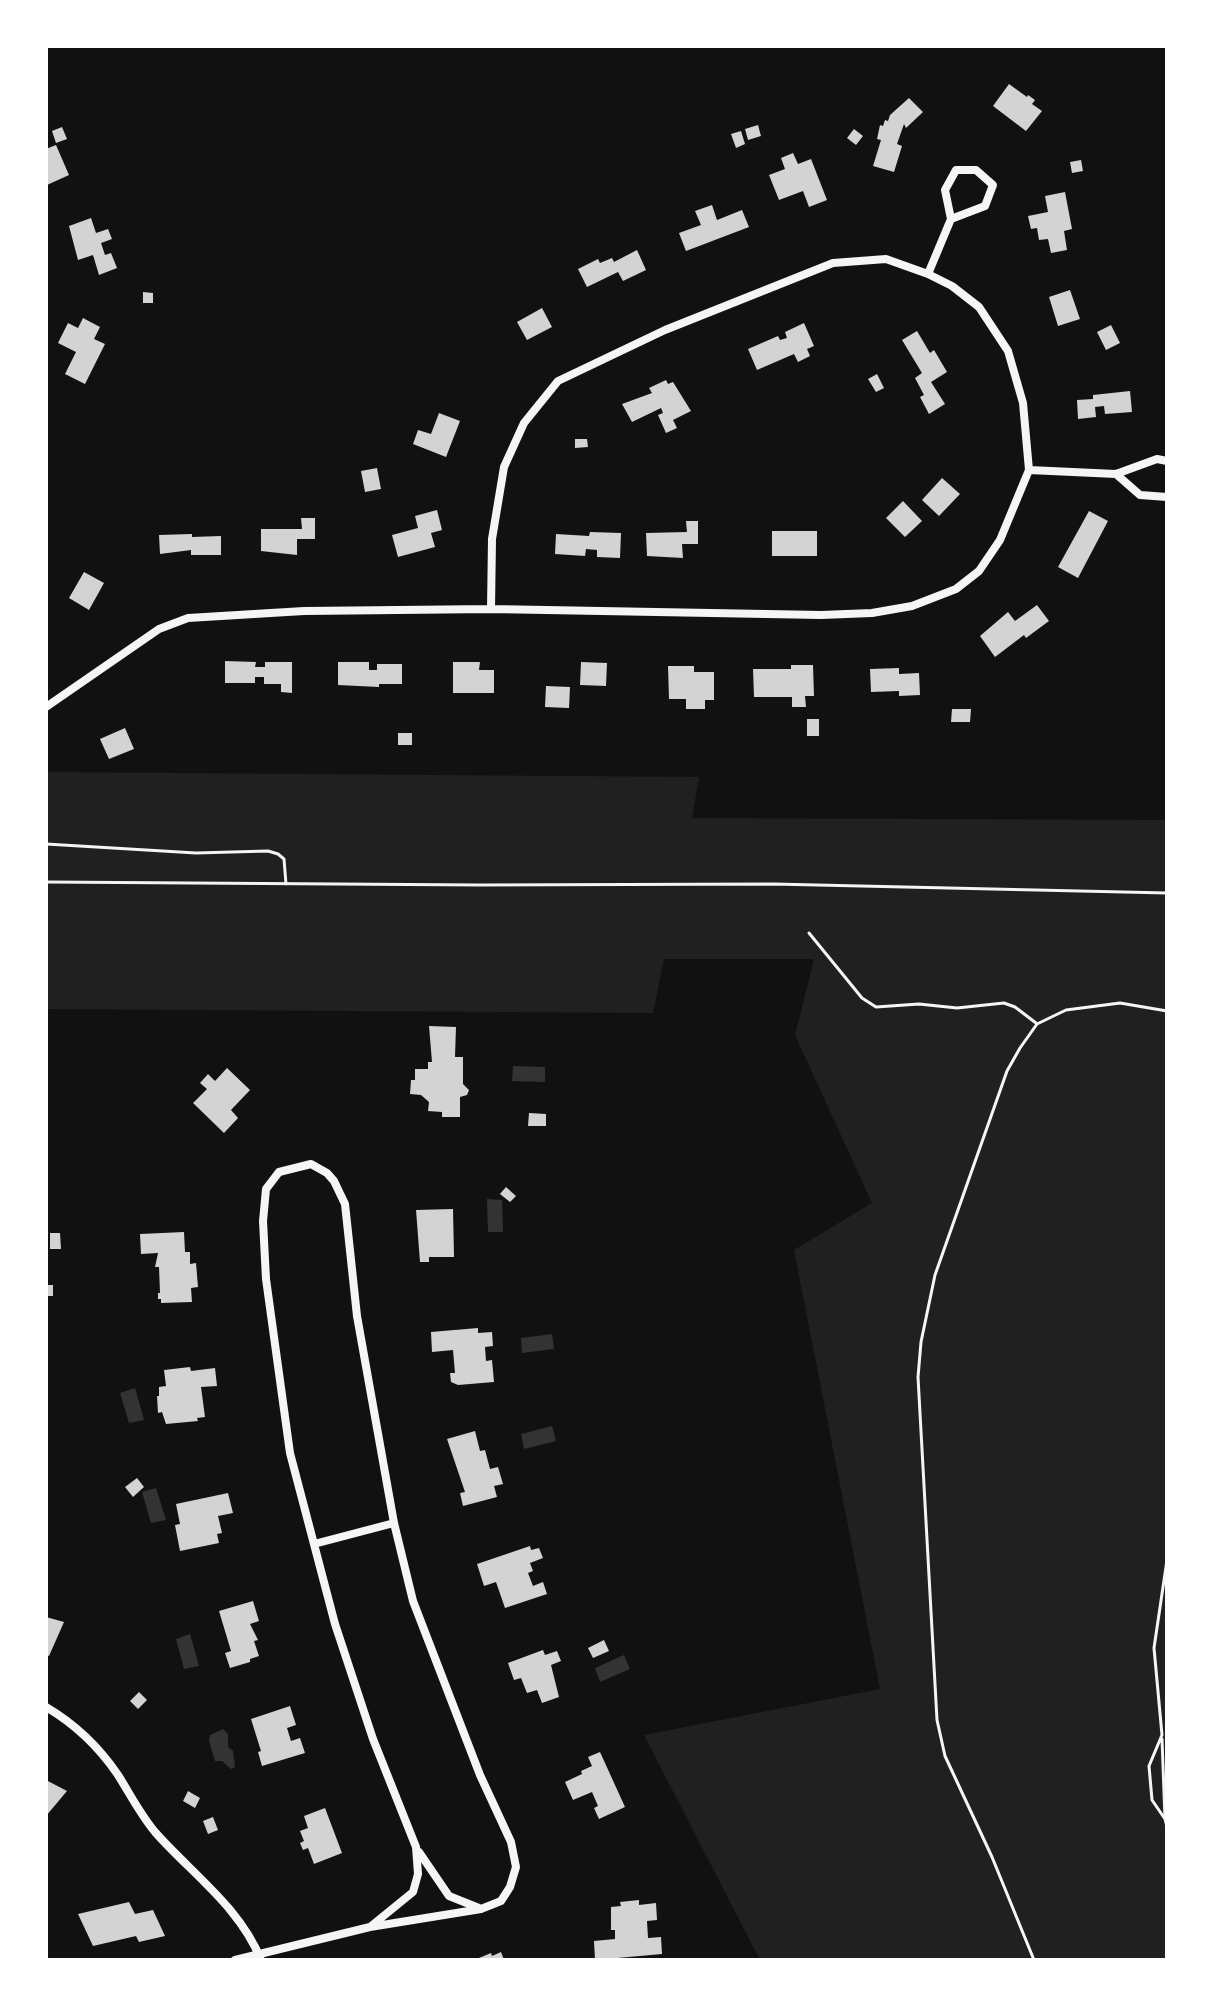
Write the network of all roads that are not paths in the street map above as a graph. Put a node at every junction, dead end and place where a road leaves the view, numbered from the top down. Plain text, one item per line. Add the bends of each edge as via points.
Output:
1 (951, 219) junction
2 (928, 274) junction
3 (1167, 461) edge
4 (1029, 470) junction
5 (1116, 474) junction
6 (1167, 497) edge
7 (491, 609) junction
8 (46, 707) edge
9 (394, 1523) junction
10 (314, 1544) junction
11 (46, 1707) edge
12 (416, 1847) junction
13 (481, 1909) junction
14 (370, 1927) junction
15 (260, 1956) edge
16 (235, 1960) edge

1 - 1 street via 985,206 993,185 976,170 956,170 945,190
1 - 2 street
2 - 4 street via 979,307 1008,351 1023,403
2 - 7 street via 886,259 833,263 665,330 558,381 524,423 504,467 492,539
3 - 5 street via 1157,459
4 - 5 street
4 - 7 street via 1000,540 979,571 956,589 912,606 821,615
5 - 6 street via 1140,495
7 - 8 street via 188,618 159,629
9 - 10 street
9 - 10 street via 357,1316 345,1204 334,1181 311,1164 279,1172 266,1189 266,1279 290,1453
9 - 13 street via 413,1601 511,1842 516,1867 510,1887 501,1901
10 - 12 street via 373,1739
11 - 15 street via 95,1745 140,1813 225,1904
12 - 13 street via 449,1896
12 - 14 street via 413,1892
13 - 14 street
14 - 15 street
15 - 16 street

